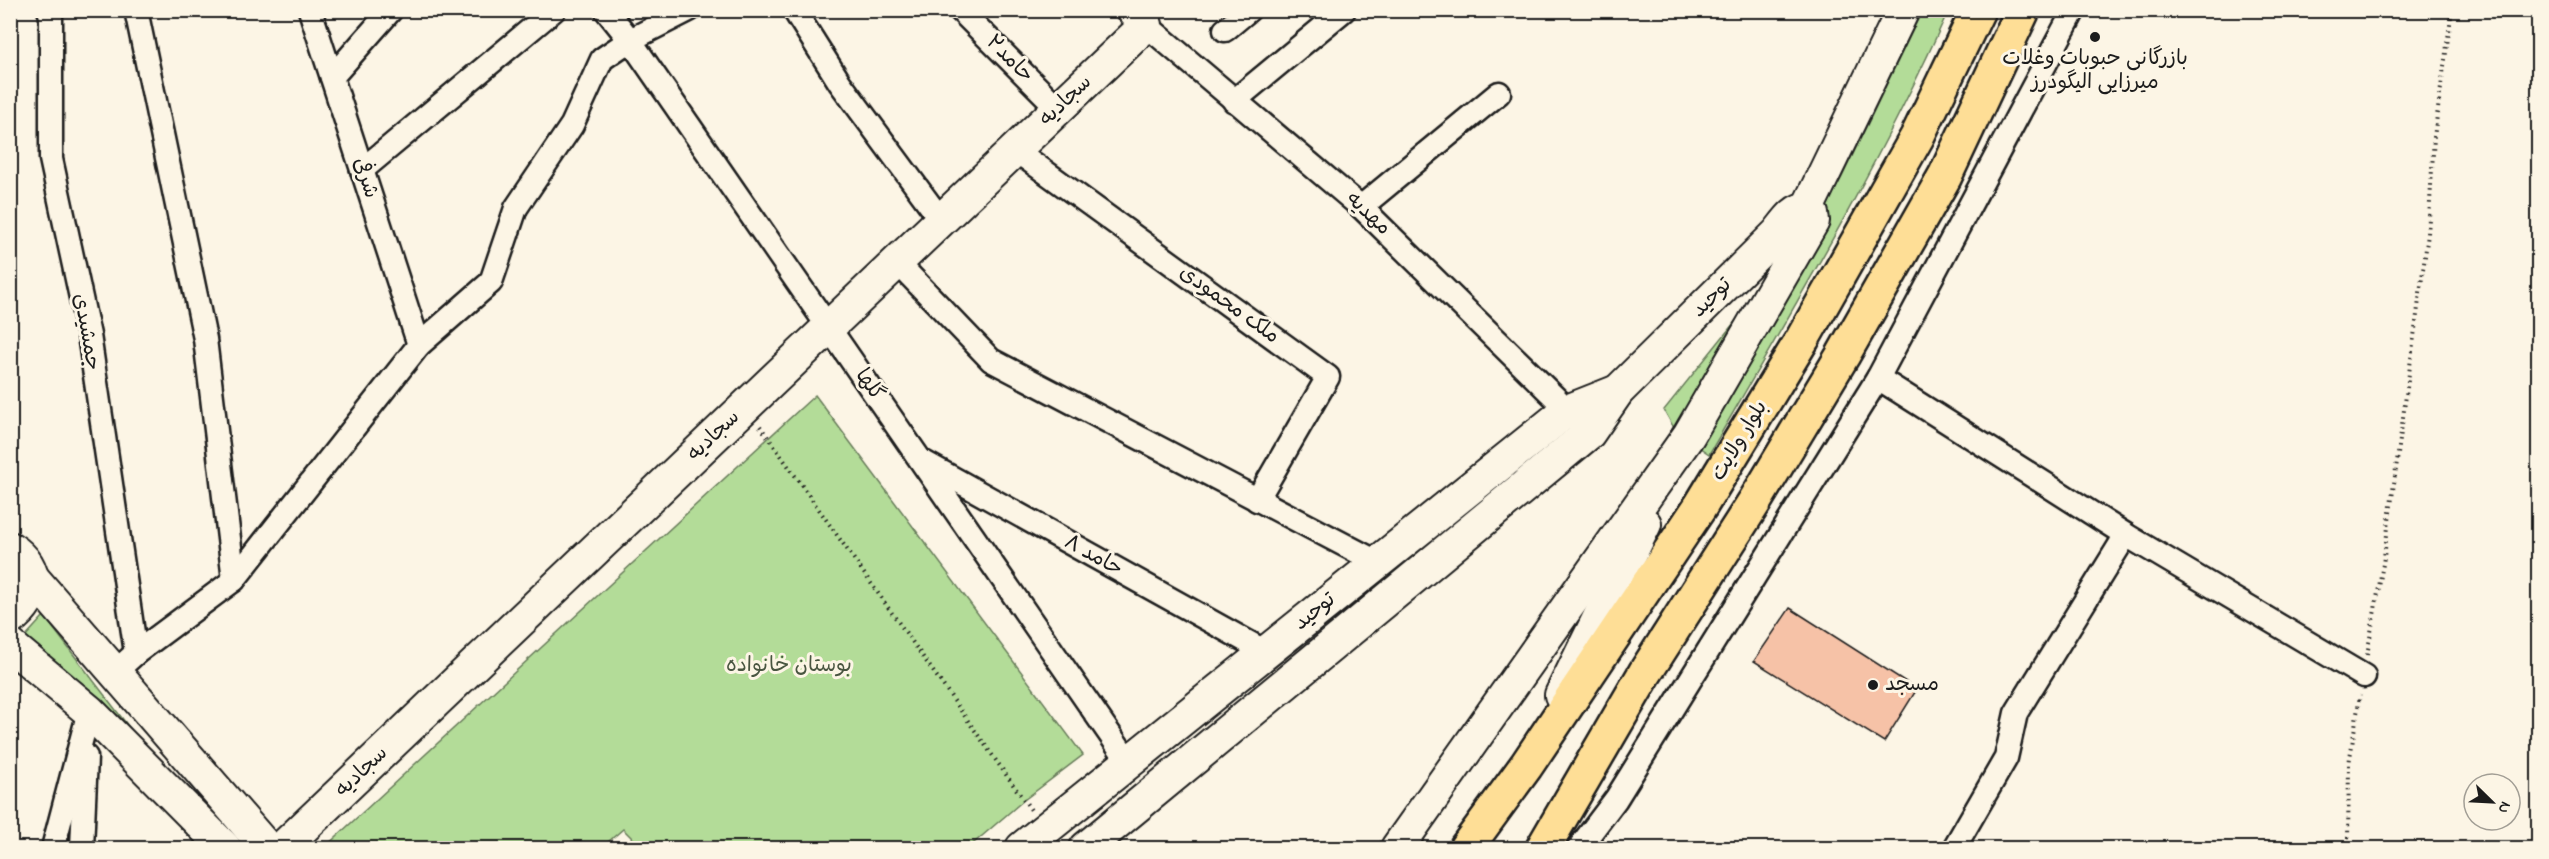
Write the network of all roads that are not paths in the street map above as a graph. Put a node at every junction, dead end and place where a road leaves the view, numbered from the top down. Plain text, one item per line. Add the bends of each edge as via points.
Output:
1 (49, 10) edge
2 (136, 10) edge
3 (310, 10) edge
4 (391, 10) edge
5 (554, 10) edge
6 (606, 10) edge
7 (689, 10) edge
8 (794, 10) edge
9 (960, 10) edge
10 (1249, 10) edge
11 (1344, 10) edge
12 (1904, 10) edge
13 (1978, 10) edge
14 (2024, 10) edge
15 (2074, 10) edge
16 (1140, 17) edge
17 (1225, 30) dead end
18 (630, 40) junction
19 (332, 77) junction
20 (1499, 93) dead end
21 (1234, 101) junction
22 (1058, 108) junction
23 (1015, 150) junction
24 (362, 170) junction
25 (1361, 207) junction
26 (1807, 209) junction
27 (941, 220) junction
28 (897, 262) junction
29 (829, 327) junction
30 (419, 345) junction
31 (1878, 378) junction
32 (1579, 421) junction
33 (1689, 435) junction
34 (920, 460) junction
35 (1257, 500) junction
36 (10, 530) edge
37 (2126, 535) junction
38 (23, 562) edge
39 (1377, 562) junction
40 (234, 580) junction
41 (10, 619) edge
42 (10, 645) edge
43 (1266, 652) junction
44 (126, 663) junction
45 (2364, 676) road end
46 (89, 711) junction
47 (1129, 762) junction
48 (1526, 766) junction
49 (1033, 840) edge
50 (224, 848) edge
51 (52, 849) edge
52 (82, 849) edge
53 (267, 849) edge
54 (282, 849) edge
55 (1086, 849) edge
56 (1397, 849) edge
57 (1466, 849) edge
58 (1543, 849) edge
59 (1579, 849) edge
60 (1954, 849) edge

1 - 44 street, جمشیدی via 51,159 88,335
2 - 40 street via 205,339
3 - 19 street, شرفی
4 - 19 street
5 - 24 street
6 - 18 street, گلها
7 - 18 street
8 - 27 street via 840,83
9 - 22 street, حامد۲
10 - 17 street
11 - 21 street
12 - 26 main road
13 - 48 main road, بلوار ولایت via 1917,137 1803,338 1700,507
14 - 58 main road, بلوار ولایت via 1945,176 1849,345 1645,673
15 - 31 street
16 - 21 street, مهدیه
16 - 22 main road, سجادیه
18 - 29 street, گلها
18 - 30 street via 602,59 572,125 516,208 491,282
19 - 24 street, شرفی
20 - 25 street
21 - 25 street, مهدیه
22 - 23 main road, سجادیه
23 - 27 main road, سجادیه
23 - 35 street, ملک محمودی via 1328,377
24 - 30 street, شرفی
25 - 32 street, مهدیه
26 - 32 main road, توحید via 1795,213 1618,391
26 - 33 main road via 1813,221
27 - 28 main road, سجادیه
28 - 29 main road, سجادیه
28 - 35 street via 991,360
29 - 34 street, گلها
29 - 54 main road, سجادیه
30 - 40 street
31 - 37 street
31 - 59 street via 1616,799
32 - 39 main road, توحید
32 - 55 main road, توحید
33 - 48 main road
33 - 56 main road
34 - 43 street, حامد ۸
34 - 47 street, گلها
35 - 39 street
36 - 38 main road
37 - 45 street
37 - 60 street via 2016,713 2006,758
38 - 41 main road via 32,590 28,602
38 - 44 main road
39 - 43 main road, توحید
40 - 44 street
42 - 46 main road
43 - 47 main road, توحید
44 - 53 main road
46 - 50 main road
46 - 51 street
46 - 52 street
47 - 49 main road, توحید
48 - 57 main road, بلوار ولایت

